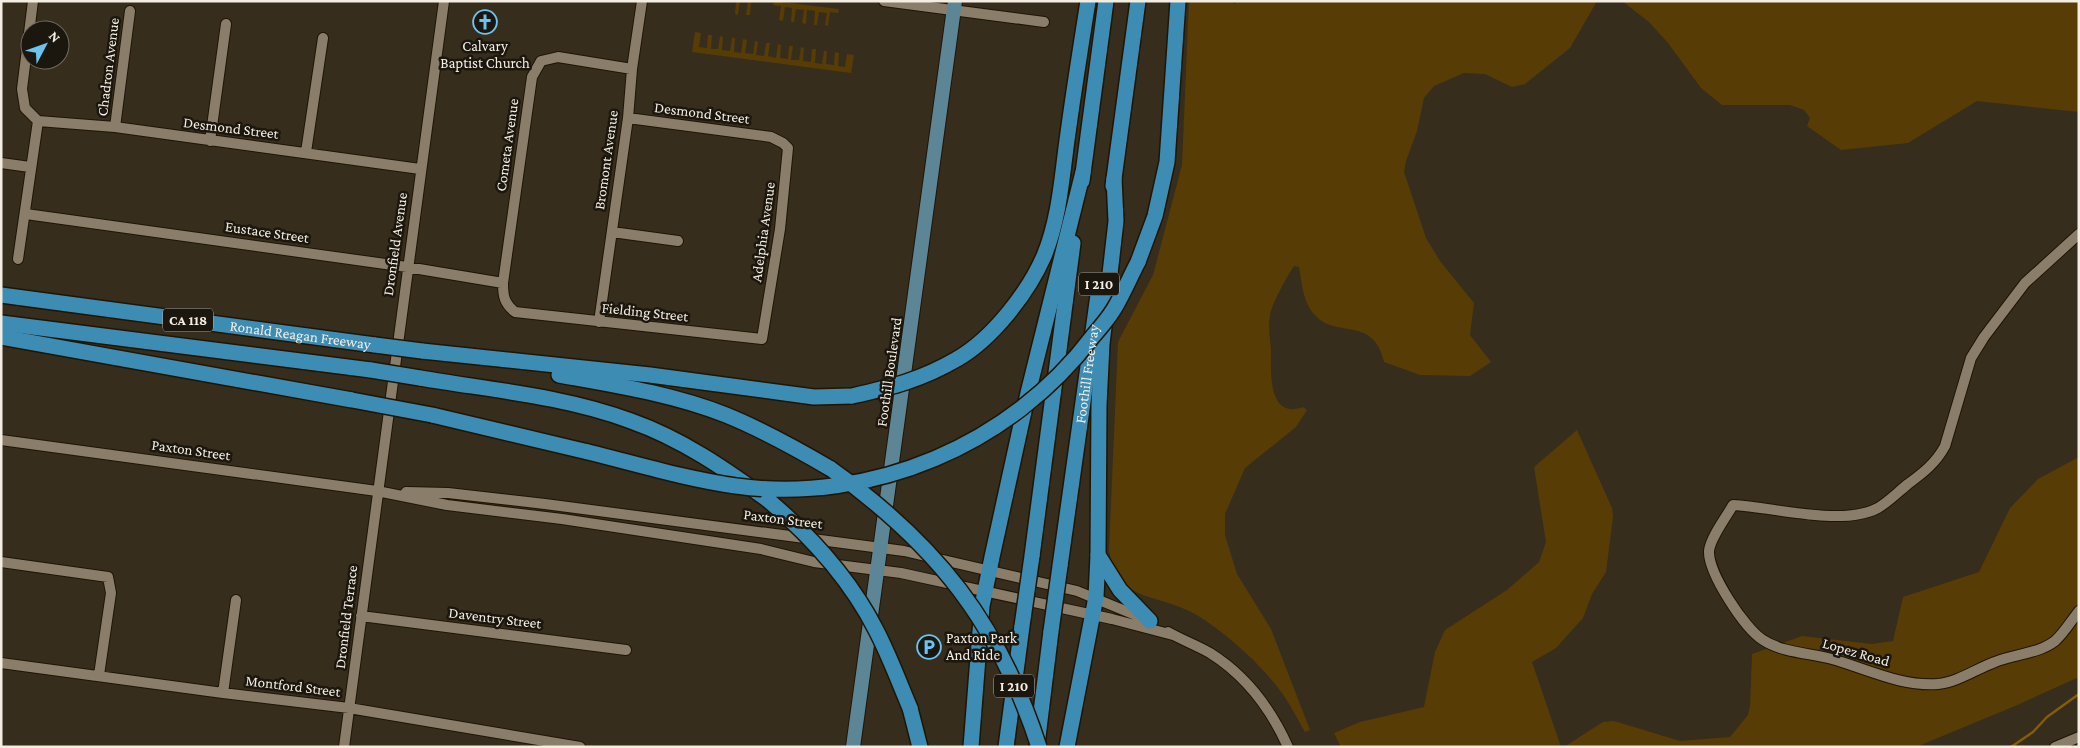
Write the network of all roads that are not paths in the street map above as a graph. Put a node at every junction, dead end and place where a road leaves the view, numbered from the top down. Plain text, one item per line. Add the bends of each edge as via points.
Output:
1 (33, 1) edge
2 (444, 1) edge
3 (642, 1) edge
4 (884, 1) edge
5 (1088, 1) edge
6 (1106, 1) edge
7 (1138, 1) edge
8 (1178, 1) edge
9 (954, 6) edge
10 (130, 11) dead end
11 (1044, 22) dead end
12 (226, 24) dead end
13 (323, 38) dead end
14 (632, 69) junction
15 (628, 118) junction
16 (38, 121) junction
17 (115, 126) junction
18 (771, 137) joint
19 (210, 141) junction
20 (306, 152) junction
21 (1, 163) edge
22 (30, 167) junction
23 (420, 169) junction
24 (1083, 172) junction
25 (1114, 178) junction
26 (26, 214) junction
27 (612, 232) junction
28 (2079, 234) edge
29 (678, 241) dead end
30 (18, 259) dead end
31 (407, 267) junction
32 (503, 283) junction
33 (1, 295) edge
34 (525, 313) joint
35 (599, 322) junction
36 (1, 323) edge
37 (1, 337) edge
38 (762, 339) joint
39 (422, 351) junction
40 (1, 440) edge
41 (377, 491) junction
42 (881, 547) junction
43 (1098, 556) junction
44 (1, 562) edge
45 (878, 570) junction
46 (989, 570) junction
47 (985, 592) junction
48 (1096, 597) junction
49 (236, 600) dead end
50 (2079, 611) edge
51 (1091, 615) junction
52 (361, 616) junction
53 (1150, 621) junction
54 (1173, 635) junction
55 (626, 650) dead end
56 (1, 663) edge
57 (100, 675) junction
58 (223, 693) junction
59 (349, 708) junction
60 (2079, 737) edge
61 (344, 747) edge
62 (580, 747) edge
63 (853, 747) edge
64 (920, 747) edge
65 (971, 747) edge
66 (1006, 747) edge
67 (1038, 747) edge
68 (1067, 747) edge
69 (1288, 747) edge
70 (2055, 747) edge

1 - 16 street via 22,89 25,108
2 - 23 street, Dronfield Avenue
3 - 14 street, Bromont Avenue
4 - 9 street
5 - 39 highway, bridge via 1058,204 1044,256 1015,307 974,347 940,369 900,385 852,396 814,397
6 - 24 highway, Foothill Freeway / I 210
7 - 25 highway, Foothill Freeway / I 210
8 - 37 highway, bridge via 1167,162 1155,216 1138,262 1114,310 1079,356 1044,391 1000,426 971,443 916,466 874,478 809,489 737,486 432,415
9 - 11 street
9 - 42 main road, Foothill Boulevard
10 - 17 street, Chadron Avenue
12 - 19 street
13 - 20 street
14 - 15 street, Bromont Avenue
14 - 32 street, Cometa Avenue via 558,58 541,61 532,77
15 - 18 street, Desmond Street
15 - 27 street, Bromont Avenue
16 - 17 street, Desmond Street
16 - 22 street
17 - 19 street, Desmond Street
18 - 38 street, Adelphia Avenue via 788,148 788,155
19 - 20 street, Desmond Street
20 - 23 street, Desmond Street
21 - 22 street
22 - 26 street
23 - 31 street, Dronfield Avenue
24 - 46 highway via 1028,393
24 - 66 highway, Foothill Freeway / I 210, bridge
25 - 43 highway via 1116,221 1102,344 1099,405
25 - 67 highway, Foothill Freeway / I 210, bridge
26 - 30 street
26 - 31 street, Eustace Street
27 - 29 street
27 - 35 street, Bromont Avenue
28 - 50 street, Lopez Road via 2025,283 1984,337 1971,358 1946,446 1939,458 1878,508 1856,515 1734,505 1709,552 1721,586 1742,620 1762,640 1780,648 1915,682 1938,684 1957,679 1996,661 2048,645 2056,640
31 - 32 street, Eustace Street
31 - 41 street, Dronfield Avenue
32 - 34 street, Cometa Avenue via 503,298 508,307
33 - 39 highway, Ronald Reagan Freeway / CA 118, bridge
34 - 35 street, Fielding Street
35 - 38 street, Fielding Street
36 - 64 highway, bridge via 371,370 553,400 632,421 682,443 768,500 801,529 840,573 875,628 910,708
39 - 67 highway, bridge via 614,384 670,397 725,415 784,441 831,469 862,491 918,540 968,601 1010,671 1028,712
40 - 41 street, Paxton Street
41 - 42 street, Paxton Street via 448,493
41 - 45 street, Paxton Street via 447,506 562,518
41 - 52 street, Dronfield Terrace
42 - 45 main road, Foothill Boulevard
42 - 46 street, Paxton Street
43 - 48 highway
43 - 53 highway via 1120,590
44 - 57 street via 108,577 111,593
45 - 47 street, Paxton Street
45 - 63 main road, Foothill Boulevard
46 - 47 highway
46 - 48 street, Paxton Street
47 - 51 street, Paxton Street
47 - 65 highway
48 - 51 highway
48 - 53 street, Paxton Street
49 - 58 street
51 - 54 street, Paxton Street
51 - 68 highway
52 - 55 street, Daventry Street
52 - 59 street, Dronfield Terrace
53 - 54 street, Paxton Street
54 - 69 street, Paxton Street via 1210,654 1245,682 1266,707
56 - 57 street, Montford Street
57 - 58 street, Montford Street
58 - 59 street, Montford Street
59 - 61 street, Dronfield Terrace
59 - 62 street, Montford Street
60 - 70 street

